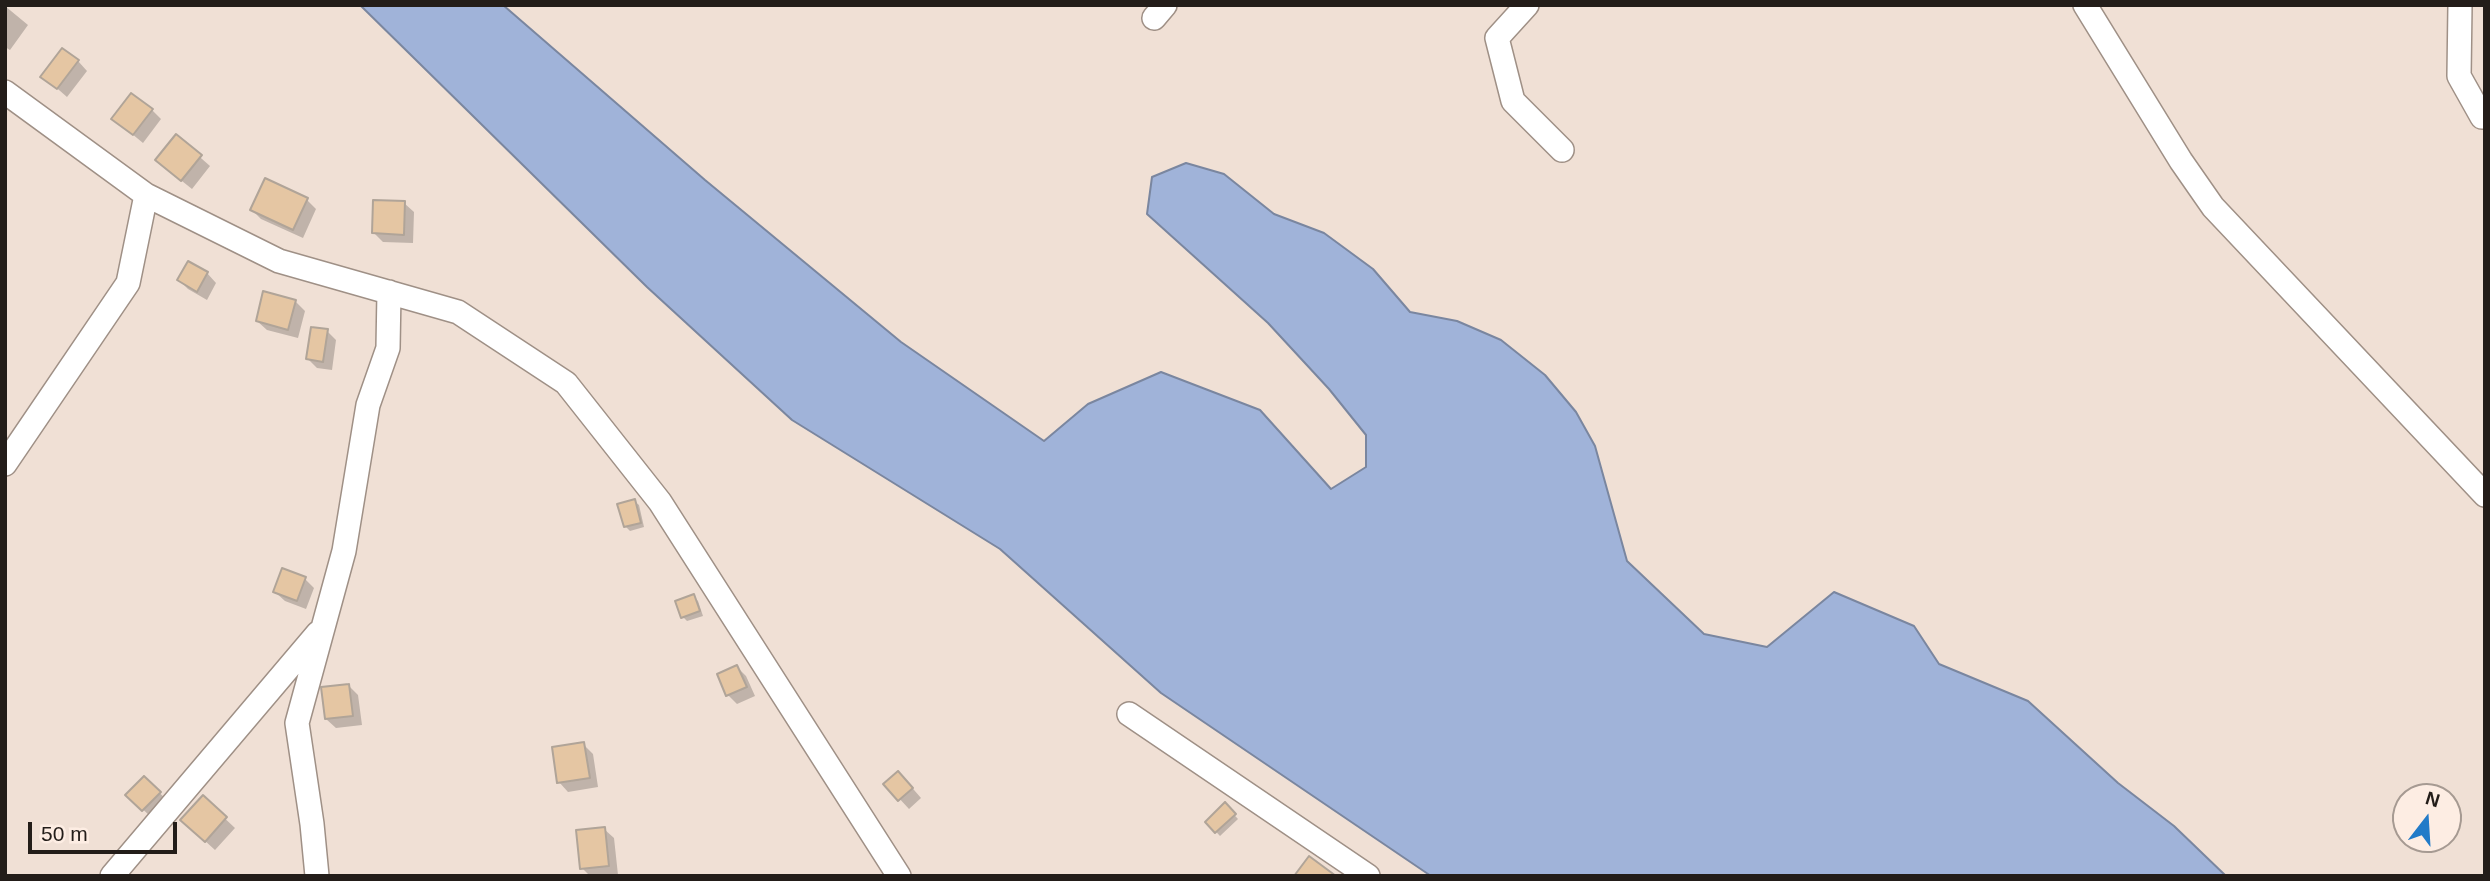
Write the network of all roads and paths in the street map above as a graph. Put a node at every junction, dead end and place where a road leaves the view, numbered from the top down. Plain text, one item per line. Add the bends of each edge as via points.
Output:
1 (1527, 5) edge
2 (2085, 5) edge
3 (2460, 5) edge
4 (5, 93) edge
5 (2483, 117) edge
6 (1562, 150) dead end
7 (146, 195) junction
8 (389, 292) junction
9 (5, 464) edge
10 (2485, 495) edge
11 (321, 629) junction
12 (1129, 714) dead end
13 (112, 876) edge
14 (317, 876) edge
15 (899, 876) edge
16 (1368, 876) edge

1 - 6 street via 1497,38 1513,101
2 - 10 street via 2180,161 2214,207
3 - 5 street via 2459,76
4 - 7 street
7 - 8 street via 279,261
7 - 9 street via 128,284
8 - 11 street via 388,348 368,405 344,551
8 - 15 street via 457,312 566,383 660,502
11 - 13 street
11 - 14 street via 297,723
12 - 16 street

